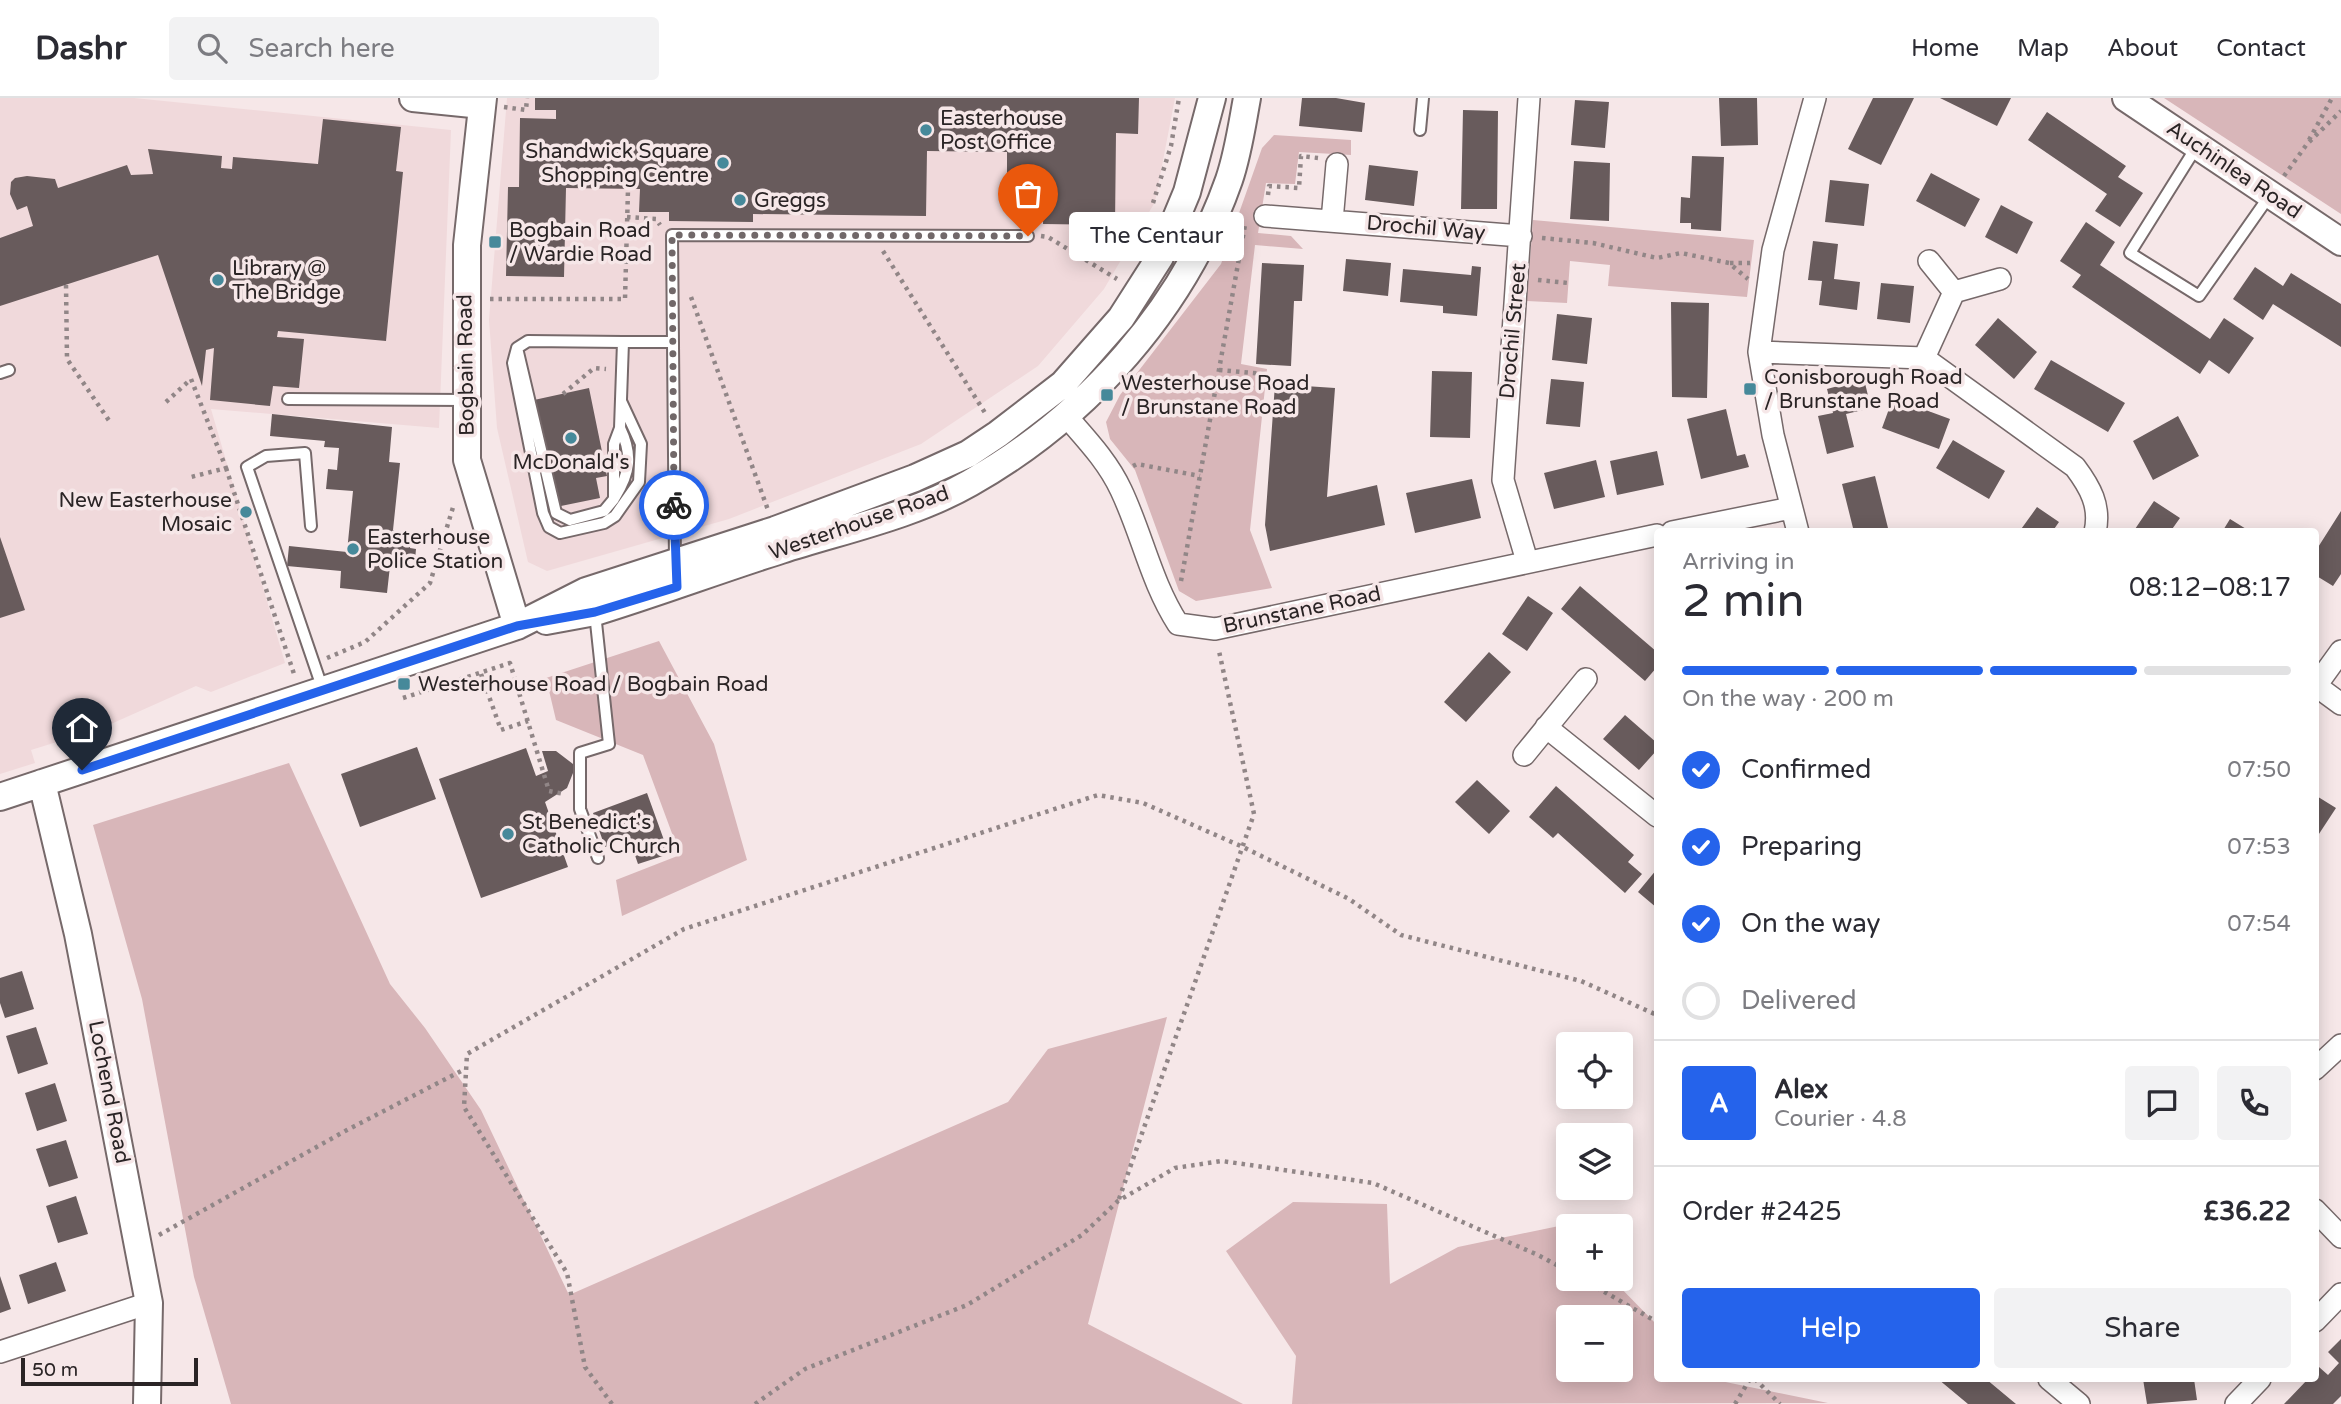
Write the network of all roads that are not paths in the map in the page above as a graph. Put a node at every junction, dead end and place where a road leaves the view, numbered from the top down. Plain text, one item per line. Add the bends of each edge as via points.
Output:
1 (413, 98) edge
2 (1212, 98) edge
3 (1247, 98) edge
4 (1423, 98) edge
5 (1529, 98) edge
6 (1815, 98) edge
7 (2126, 98) edge
8 (482, 101) edge
9 (1420, 130) dead end
10 (2197, 146) junction
11 (1337, 164) dead end
12 (2270, 195) junction
13 (1265, 216) dead end
14 (1332, 221) junction
15 (1028, 236) road end
16 (1521, 236) junction
17 (2341, 242) edge
18 (1929, 261) dead end
19 (2000, 279) dead end
20 (1954, 292) junction
21 (623, 342) junction
22 (673, 342) junction
23 (517, 348) junction
24 (1759, 352) junction
25 (1924, 358) junction
26 (289, 399) dead end
27 (466, 400) junction
28 (621, 401) junction
29 (1067, 417) junction
30 (1791, 508) junction
31 (311, 526) dead end
32 (1692, 528) edge
33 (1797, 528) edge
34 (2096, 528) edge
35 (1654, 536) edge
36 (1527, 561) junction
37 (676, 576) junction
38 (591, 602) junction
39 (517, 626) junction
40 (2341, 650) edge
41 (1586, 679) dead end
42 (2319, 680) edge
43 (2319, 689) edge
44 (312, 693) junction
45 (2341, 704) edge
46 (1546, 727) junction
47 (1524, 755) dead end
48 (42, 783) junction
49 (0, 797) edge
50 (1654, 814) edge
51 (598, 858) dead end
52 (2341, 1045) edge
53 (2319, 1065) edge
54 (2319, 1214) edge
55 (2341, 1237) edge
56 (2341, 1294) edge
57 (149, 1303) junction
58 (2319, 1317) edge
59 (0, 1352) edge
60 (2053, 1382) edge
61 (2257, 1382) edge
62 (147, 1404) edge
63 (2079, 1404) edge
64 (2236, 1404) edge

1 - 8 street
2 - 37 street, Westerhouse Road via 1188,192 1160,257 1121,318 1063,384 968,454 775,530
3 - 29 street, Westerhouse Road via 1229,180 1200,248 1166,305
4 - 9 lane
5 - 16 street, Drochil Street
6 - 24 street via 1773,250
7 - 10 street, Auchinlea Road
8 - 27 street, Bogbain Road via 467,245
10 - 12 street, Auchinlea Road
10 - 12 lane via 2130,253 2199,296
11 - 14 street
12 - 17 street, Auchinlea Road
13 - 14 street, Drochil Way
14 - 16 street, Drochil Way
15 - 22 lane via 672,235
16 - 36 street, Drochil Street via 1503,480
18 - 20 street
19 - 20 street
20 - 25 street
21 - 22 lane
21 - 23 lane via 528,341
21 - 28 lane
22 - 37 lane
23 - 28 lane via 556,513 570,520 604,511 614,499 614,444 621,428
23 - 28 lane via 513,363 542,513 549,527 560,533 615,516 639,482 641,444
24 - 25 street
24 - 30 street
25 - 34 street via 2075,467 2092,490
26 - 27 lane
27 - 39 street, Bogbain Road via 467,460
29 - 36 street, Brunstane Road via 1112,474 1178,624 1214,629
29 - 37 street, Westerhouse Road via 1021,452 956,489 899,514
30 - 32 street
30 - 33 street
31 - 44 lane via 306,453 266,456 247,467 314,663
35 - 36 street, Brunstane Road
37 - 38 street, Westerhouse Road
38 - 39 street, Westerhouse Road
38 - 51 lane via 609,744 580,753 580,809
39 - 44 street, Westerhouse Road
40 - 42 street
41 - 46 street
43 - 45 street
44 - 48 street, Westerhouse Road
46 - 47 street
46 - 50 street
48 - 49 street, Westerhouse Road
48 - 57 street, Lochend Road via 78,934
52 - 53 street
54 - 55 street
56 - 58 street
57 - 59 street
57 - 62 street, Lochend Road
60 - 63 street
61 - 64 street

